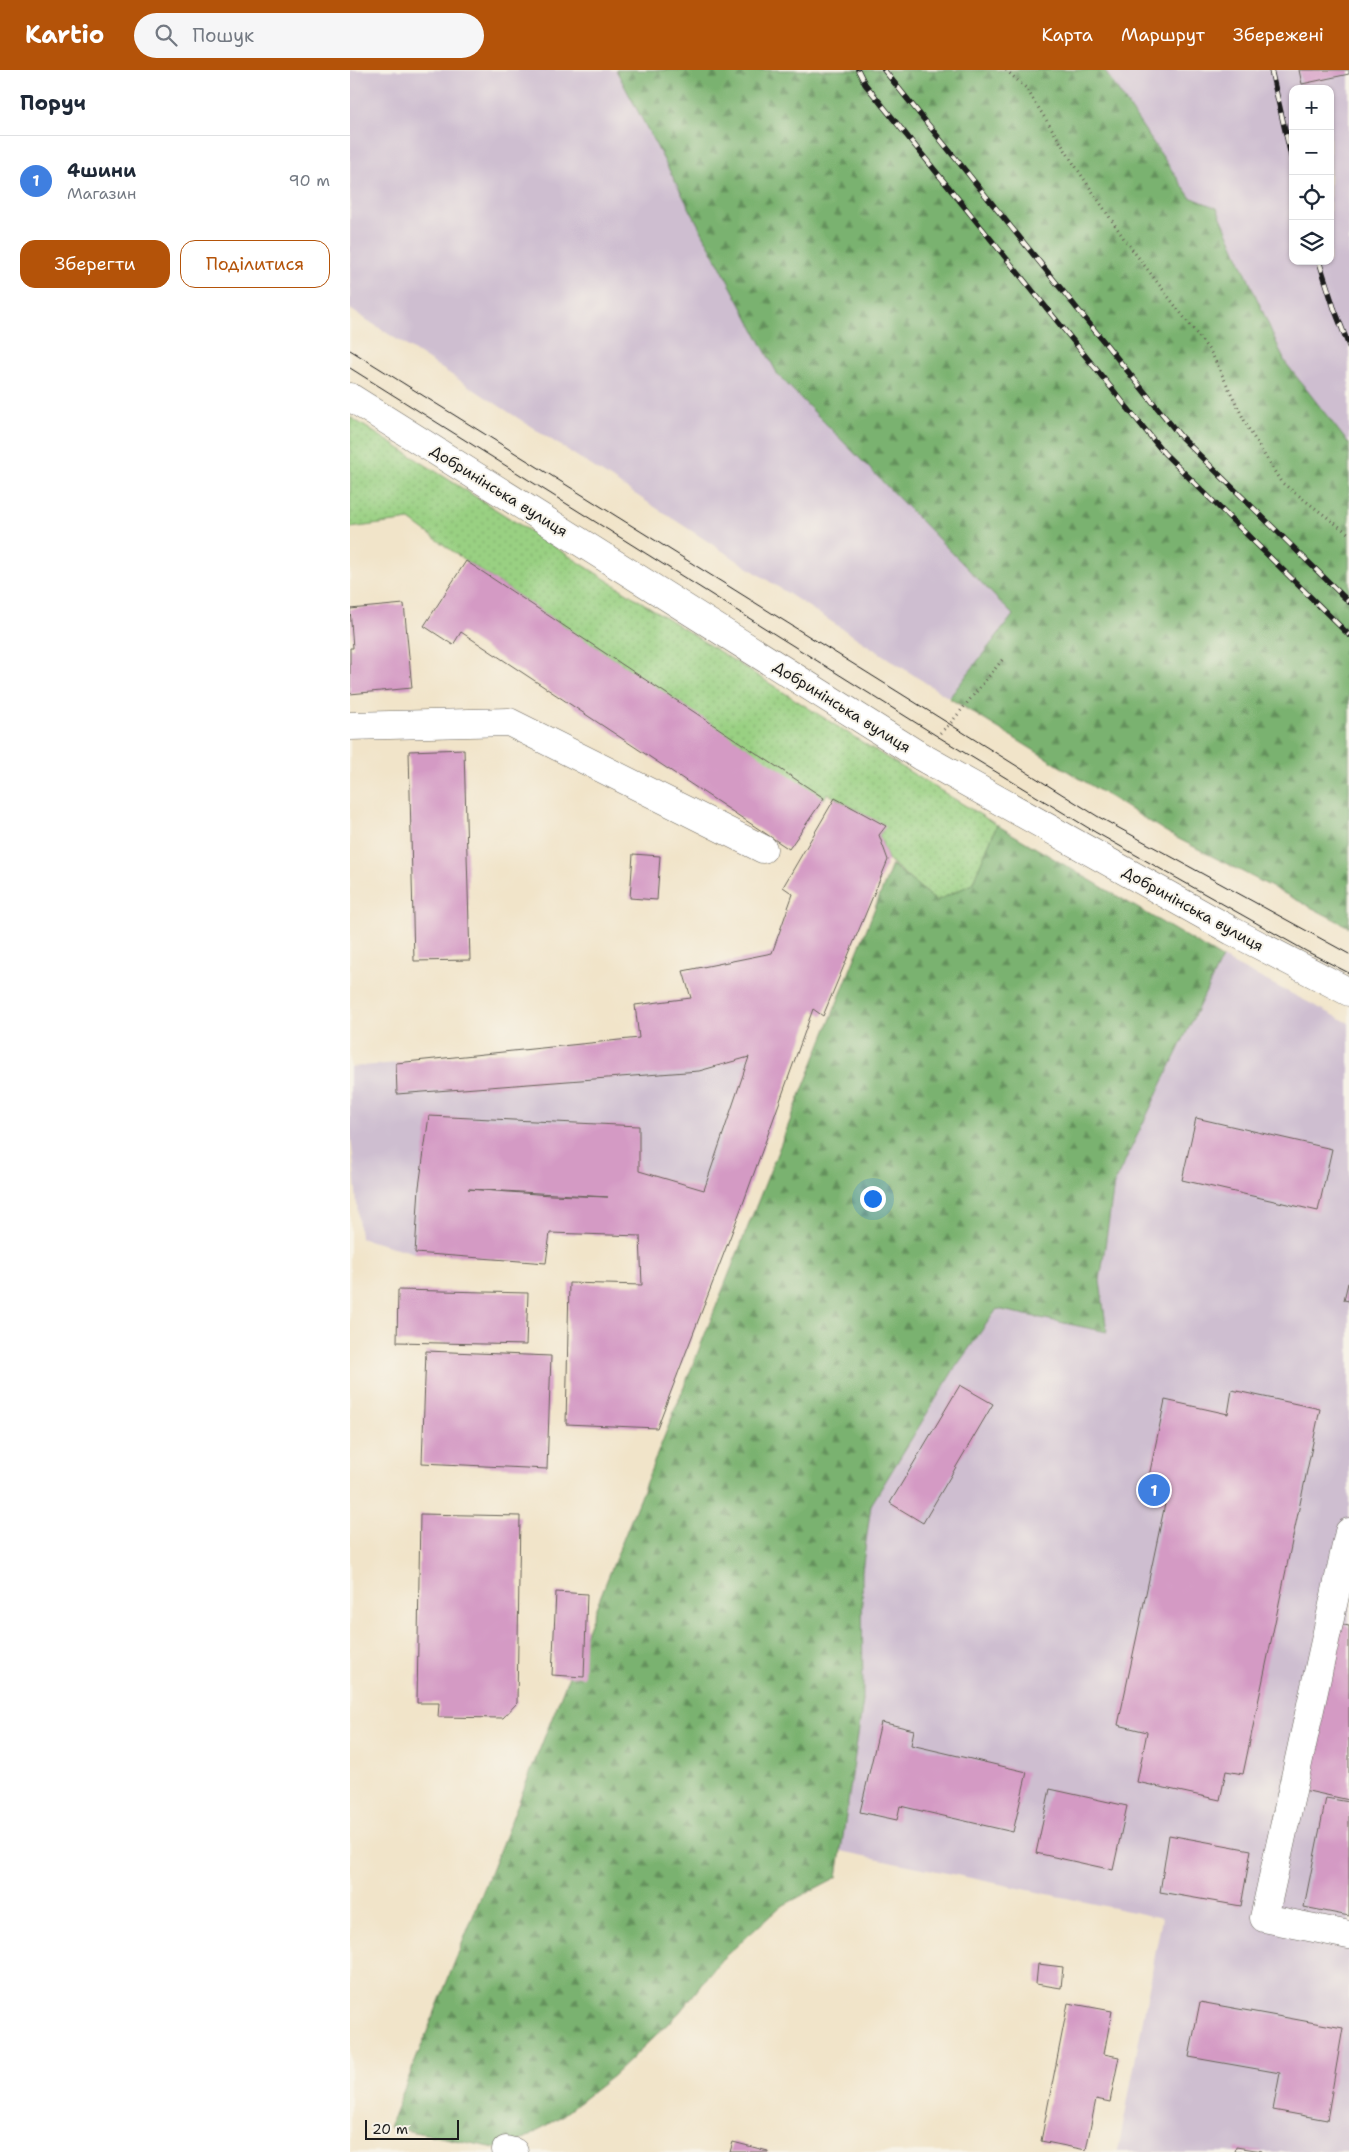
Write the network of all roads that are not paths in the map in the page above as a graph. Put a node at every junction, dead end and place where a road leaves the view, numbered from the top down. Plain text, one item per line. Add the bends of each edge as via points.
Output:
1 (350, 397) edge
2 (350, 726) edge
3 (763, 850) dead end
4 (1349, 992) edge
5 (1349, 1532) edge
6 (1349, 1935) edge

1 - 4 street, Добринінська вулиця via 920,756
2 - 3 street via 509,722
5 - 6 street via 1264,1918

